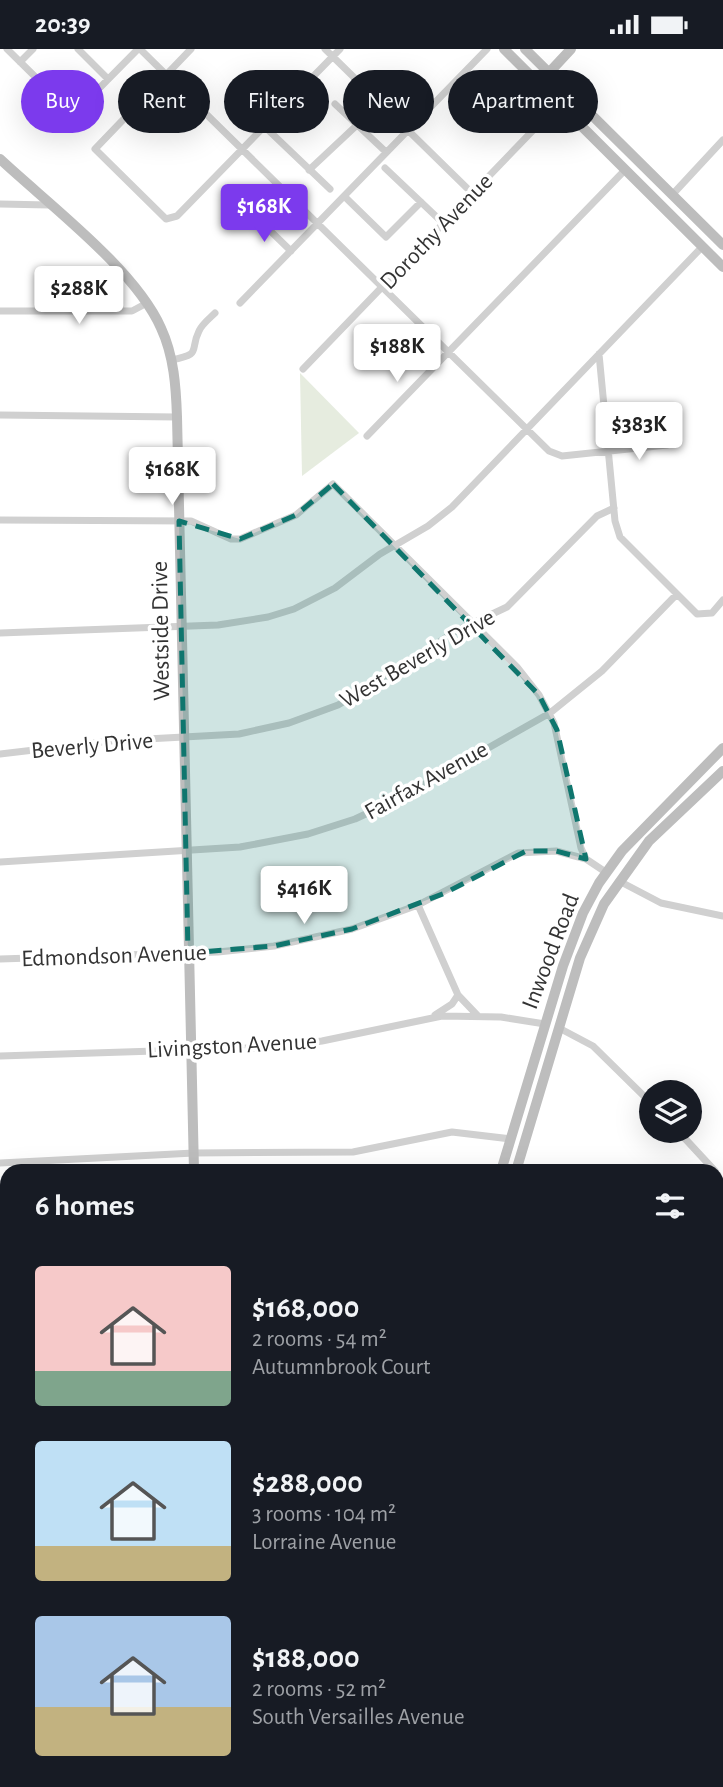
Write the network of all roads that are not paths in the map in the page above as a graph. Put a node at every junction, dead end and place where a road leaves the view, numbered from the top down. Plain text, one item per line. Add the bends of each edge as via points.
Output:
1 (7, 49) edge
2 (33, 49) edge
3 (78, 49) edge
4 (139, 49) edge
5 (191, 49) edge
6 (325, 49) edge
7 (340, 49) edge
8 (487, 49) edge
9 (504, 49) edge
10 (525, 49) edge
11 (571, 49) edge
12 (332, 56) junction
13 (20, 62) junction
14 (28, 70) edge
15 (162, 70) edge
16 (170, 70) edge
17 (318, 70) edge
18 (346, 70) edge
19 (524, 70) edge
20 (546, 70) edge
21 (552, 70) edge
22 (108, 79) junction
23 (104, 83) edge
24 (434, 103) edge
25 (335, 104) dead end
26 (343, 112) edge
27 (210, 116) edge
28 (598, 122) edge
29 (118, 123) edge
30 (257, 133) edge
31 (271, 133) edge
32 (348, 133) edge
33 (366, 133) edge
34 (405, 133) edge
35 (409, 133) edge
36 (531, 133) edge
37 (588, 133) edge
38 (723, 141) edge
39 (243, 148) junction
40 (386, 152) junction
41 (0, 159) edge
42 (636, 159) junction
43 (385, 168) dead end
44 (309, 170) junction
45 (625, 170) junction
46 (330, 189) dead end
47 (472, 193) junction
48 (672, 195) junction
49 (344, 196) junction
50 (421, 202) junction
51 (0, 204) edge
52 (49, 205) junction
53 (661, 205) junction
54 (256, 217) dead end
55 (318, 222) junction
56 (443, 223) junction
57 (713, 236) junction
58 (723, 245) edge
59 (702, 247) junction
60 (291, 251) junction
61 (723, 267) edge
62 (382, 286) junction
63 (148, 303) junction
64 (240, 303) dead end
65 (0, 311) edge
66 (215, 313) dead end
67 (448, 352) junction
68 (598, 354) junction
69 (171, 360) junction
70 (303, 369) dead end
71 (0, 415) edge
72 (177, 417) junction
73 (526, 429) junction
74 (367, 436) dead end
75 (667, 445) dead end
76 (608, 452) junction
77 (614, 508) junction
78 (0, 520) edge
79 (179, 521) junction
80 (394, 545) junction
81 (676, 595) junction
82 (723, 600) edge
83 (471, 624) junction
84 (181, 626) junction
85 (0, 633) edge
86 (550, 713) junction
87 (184, 737) junction
88 (723, 748) edge
89 (0, 754) edge
90 (723, 771) edge
91 (185, 851) junction
92 (586, 859) junction
93 (617, 859) junction
94 (0, 862) edge
95 (607, 873) junction
96 (615, 886) junction
97 (418, 905) junction
98 (723, 916) edge
99 (188, 953) junction
100 (0, 959) edge
101 (458, 995) junction
102 (478, 1016) junction
103 (431, 1017) junction
104 (545, 1024) junction
105 (559, 1028) junction
106 (191, 1049) junction
107 (0, 1056) edge
108 (639, 1091) edge
109 (510, 1139) junction
110 (689, 1143) edge
111 (194, 1153) junction
112 (0, 1163) edge
113 (194, 1164) edge
114 (503, 1164) edge
115 (518, 1164) edge
116 (708, 1164) edge

1 - 13 street
2 - 13 street
3 - 22 street
4 - 15 street
4 - 22 street
5 - 16 street
6 - 12 street
7 - 12 street
8 - 24 street
9 - 19 main road
10 - 20 main road
11 - 21 main road
12 - 17 street
12 - 18 street
13 - 14 street
22 - 23 street
25 - 26 street
27 - 39 street
28 - 42 main road
29 - 39 street via 96,145 96,153 160,217 172,219
30 - 39 street
31 - 44 street
32 - 44 street
33 - 40 street
34 - 40 street
35 - 47 street
36 - 47 street, Dorothy Avenue
37 - 45 main road
38 - 48 street
39 - 55 street
40 - 49 street
41 - 52 main road, Westside Drive
42 - 45 main road
42 - 48 main road
43 - 50 street
44 - 46 street
45 - 53 main road
45 - 67 street
47 - 56 street, Dorothy Avenue
48 - 53 main road
48 - 57 main road
49 - 50 street via 386,237
49 - 55 street
50 - 56 street
51 - 52 street
52 - 63 main road, Westside Drive
53 - 59 main road
54 - 60 street
55 - 60 street
55 - 62 street
56 - 62 street, Dorothy Avenue
57 - 58 main road
57 - 59 main road
59 - 61 main road
59 - 68 street
60 - 64 street
62 - 67 street
62 - 70 street, Dorothy Avenue
63 - 65 street via 132,311
63 - 69 main road, Westside Drive
66 - 69 street via 200,329 192,354
67 - 73 street
67 - 74 street
68 - 73 street
68 - 76 street
69 - 72 main road, Westside Drive
71 - 72 street
72 - 79 main road, Westside Drive
73 - 76 street via 555,454
73 - 80 street via 439,518
75 - 76 street
76 - 77 street
77 - 81 street via 624,543
77 - 83 street, West Beverly Drive via 597,516 507,607
78 - 79 street
79 - 80 street via 202,524 240,539 296,515 333,484
79 - 84 main road, Westside Drive
80 - 83 street
80 - 84 street via 335,588 294,609 244,622
81 - 82 street via 702,615 712,613
81 - 86 street, Fairfax Avenue via 602,671
83 - 86 street via 517,667
83 - 87 street, West Beverly Drive via 338,705 263,729
84 - 85 street
84 - 87 main road, Westside Drive
86 - 91 street, Fairfax Avenue via 355,819 275,841
86 - 92 street via 574,826
87 - 89 street, Beverly Drive
87 - 91 main road, Westside Drive
88 - 93 main road, Inwood Road
90 - 96 main road, Inwood Road via 649,841
91 - 94 street, Fairfax Avenue
91 - 99 main road, Westside Drive
92 - 95 street
92 - 97 street, Edmondson Avenue via 556,851 518,853
93 - 95 main road, Inwood Road
93 - 96 main road
95 - 96 main road
95 - 104 main road, Inwood Road via 573,936
96 - 98 street via 661,903
96 - 105 main road, Inwood Road via 586,943
97 - 99 street, Edmondson Avenue via 306,940
97 - 101 street
99 - 100 street, Edmondson Avenue
99 - 106 main road, Westside Drive
101 - 102 street
101 - 103 street
102 - 103 street, Livingston Avenue
102 - 104 street, Livingston Avenue
103 - 106 street, Livingston Avenue via 301,1045
104 - 105 main road
104 - 109 main road, Inwood Road
105 - 108 street via 593,1046
105 - 115 main road, Inwood Road
106 - 107 street, Livingston Avenue
106 - 111 main road, Westside Drive
109 - 111 street via 452,1132 353,1152
109 - 114 main road, Inwood Road
110 - 116 street
111 - 112 street
111 - 113 main road, Westside Drive

